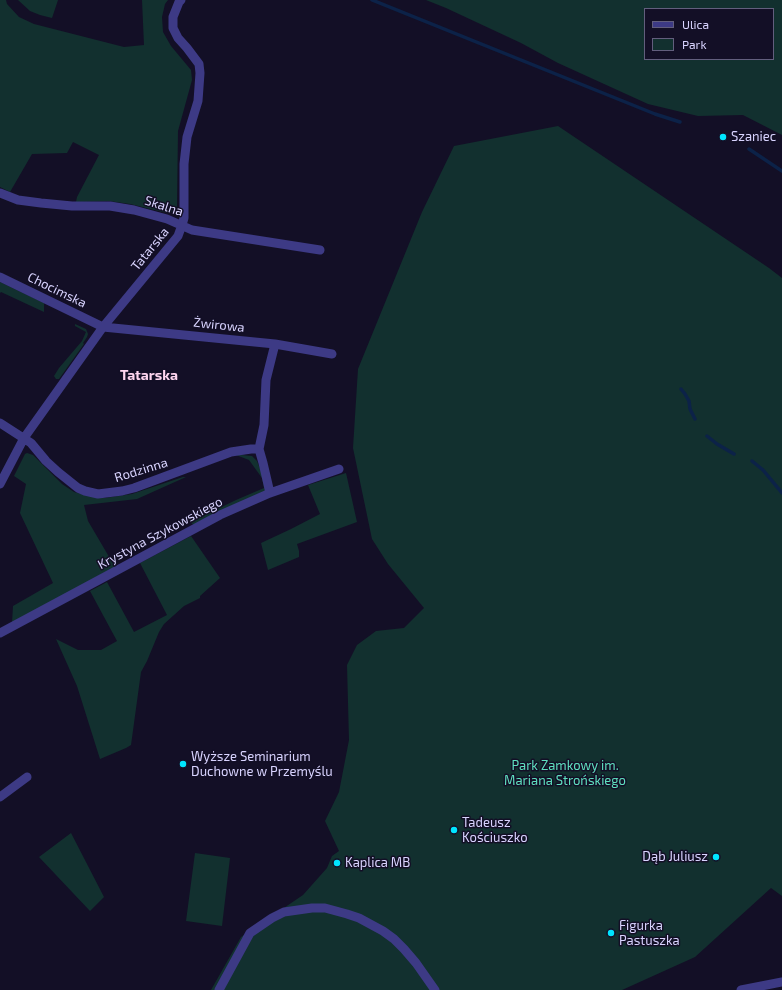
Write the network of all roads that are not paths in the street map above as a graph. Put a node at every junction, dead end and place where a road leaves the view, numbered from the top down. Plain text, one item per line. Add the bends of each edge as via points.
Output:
1 (181, 0) edge
2 (0, 193) edge
3 (182, 225) junction
4 (320, 250) dead end
5 (0, 277) edge
6 (103, 327) junction
7 (275, 344) junction
8 (332, 354) dead end
9 (0, 423) edge
10 (24, 438) junction
11 (259, 449) junction
12 (339, 469) dead end
13 (0, 484) edge
14 (270, 494) junction
15 (0, 633) edge
16 (26, 777) dead end
17 (0, 798) edge
18 (782, 982) edge
19 (219, 990) edge
20 (435, 990) edge
21 (741, 990) edge

1 - 3 street, Tatarska via 173,17 173,28 199,64 200,73 198,101 187,137
2 - 3 street, Skalna via 18,200 41,203 110,206 134,210
3 - 4 street, Skalna via 192,230
3 - 6 street, Tatarska via 178,236
5 - 6 street, Chocimska
6 - 7 street, Żwirowa
6 - 10 street, Tatarska
7 - 8 street, Żwirowa
7 - 11 street via 266,380 264,425
9 - 10 street, Rodzinna
10 - 11 street, Rodzinna via 78,488 98,494 134,488 231,452
10 - 13 street, Tatarska
11 - 14 street
12 - 14 street, Krystyna Szykowskiego
14 - 15 street, Krystyna Szykowskiego via 220,515
16 - 17 street
18 - 21 street
19 - 20 street via 250,933 284,912 312,908 325,908 370,923 404,949

